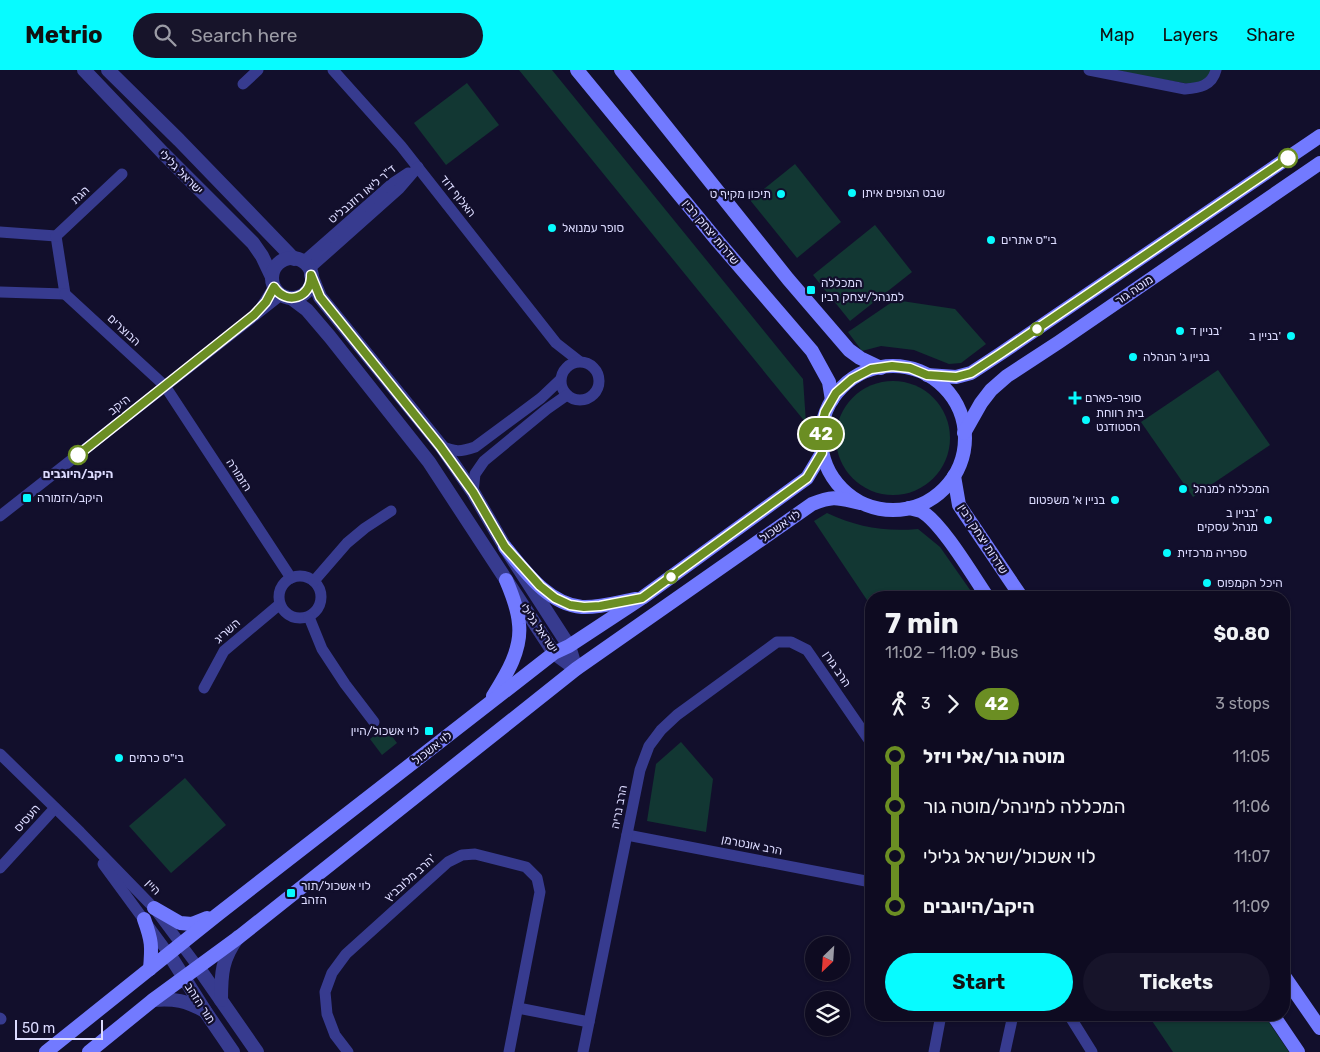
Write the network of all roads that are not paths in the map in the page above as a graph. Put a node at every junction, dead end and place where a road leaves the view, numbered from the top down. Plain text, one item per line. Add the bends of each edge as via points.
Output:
1 (84, 70) edge
2 (108, 70) edge
3 (258, 70) edge
4 (333, 70) edge
5 (577, 70) edge
6 (621, 70) edge
7 (1091, 70) edge
8 (1216, 70) edge
9 (242, 84) dead end
10 (1320, 136) edge
11 (1320, 163) edge
12 (418, 167) junction
13 (1320, 172) edge
14 (122, 174) dead end
15 (1296, 179) junction
16 (0, 232) edge
17 (56, 236) junction
18 (304, 266) junction
19 (279, 289) junction
20 (0, 292) edge
21 (65, 294) junction
22 (556, 343) junction
23 (579, 362) junction
24 (881, 368) junction
25 (562, 375) junction
26 (927, 375) junction
27 (165, 386) junction
28 (566, 395) junction
29 (832, 400) junction
30 (964, 433) junction
31 (440, 446) junction
32 (822, 453) junction
33 (954, 476) junction
34 (473, 492) junction
35 (860, 502) junction
36 (910, 508) junction
37 (391, 511) dead end
38 (0, 516) edge
39 (505, 547) junction
40 (291, 578) junction
41 (506, 580) junction
42 (314, 582) junction
43 (983, 591) edge
44 (1017, 591) edge
45 (642, 598) junction
46 (280, 604) junction
47 (309, 617) junction
48 (791, 642) joint
49 (569, 646) junction
50 (554, 653) junction
51 (576, 669) junction
52 (204, 688) dead end
53 (489, 703) junction
54 (374, 722) dead end
55 (865, 734) edge
56 (0, 754) edge
57 (55, 808) junction
58 (80, 832) junction
59 (627, 835) junction
60 (0, 868) edge
61 (865, 881) edge
62 (154, 908) junction
63 (217, 915) junction
64 (144, 919) junction
65 (239, 937) junction
66 (181, 944) junction
67 (169, 954) junction
68 (198, 967) junction
69 (150, 969) junction
70 (184, 978) junction
71 (1290, 985) edge
72 (153, 1000) junction
73 (221, 1000) junction
74 (518, 1008) junction
75 (205, 1011) junction
76 (940, 1021) edge
77 (1012, 1021) edge
78 (1073, 1021) edge
79 (1277, 1021) edge
80 (590, 1022) junction
81 (1320, 1028) edge
82 (46, 1052) edge
83 (88, 1052) edge
84 (233, 1052) edge
85 (257, 1052) edge
86 (348, 1052) edge
87 (509, 1052) edge
88 (583, 1052) edge
89 (934, 1052) edge
90 (1005, 1052) edge
91 (1092, 1052) edge
92 (1298, 1052) edge

1 - 19 street, ישראל גלילי via 253,244
2 - 18 street, ישראל גלילי
3 - 9 street
4 - 12 street, האלוף דוד
5 - 29 main road, שדרות יצחק רבין via 812,351 829,382
6 - 24 main road via 849,350
7 - 8 street via 1185,89 1206,86
10 - 26 main road, מוטה גור via 971,373 956,377
11 - 15 main road, מוטה גור
12 - 18 street, ד"ר ליאו רוזנבליט via 399,189
12 - 22 street, האלוף דוד
13 - 15 main road
14 - 17 street, הגת
15 - 30 main road, מוטה גור via 1007,376 981,403
16 - 17 street
17 - 21 street
18 - 19 street via 288,259 276,265 273,271
18 - 19 street via 311,281 306,291 297,297
18 - 31 street, ישראל גלילי via 320,297
19 - 27 street, היקב via 254,315
19 - 41 street, ישראל גלילי via 307,310 429,462
20 - 21 street
21 - 27 street, הבוצרים
22 - 23 street, האלוף דוד
22 - 25 street, האלוף דוד
23 - 25 street via 573,362
23 - 28 street via 586,362 596,370 597,390 583,400
24 - 26 main road via 910,368
24 - 29 main road via 871,369 852,379
25 - 28 street via 561,386
25 - 31 street via 541,398 475,447 463,452
26 - 30 main road via 944,388 957,405
27 - 38 street, היקב
27 - 40 street, הזמורה
28 - 34 street via 484,461 475,474
29 - 32 main road via 822,424
30 - 33 main road via 965,446
31 - 34 street, ישראל גלילי
32 - 35 main road via 835,482
32 - 45 main road, לוי אשכול via 807,478
33 - 36 main road via 944,489 925,503
33 - 44 main road, שדרות יצחק רבין via 959,505
34 - 39 street, ישראל גלילי
35 - 36 main road via 880,509
35 - 51 main road, לוי אשכול via 835,497 812,504
36 - 43 main road via 920,511 946,536
37 - 42 street via 347,543
39 - 45 main road via 540,586 570,605 600,606
39 - 49 street, ישראל גלילי
40 - 42 street via 307,577
40 - 46 street via 281,589
41 - 50 street, ישראל גלילי
41 - 53 main road via 516,607 519,638 511,664
42 - 47 street via 319,587 321,601 319,608
45 - 49 main road, לוי אשכול
46 - 47 street via 292,617
46 - 52 street, השריג via 224,651
47 - 54 street via 322,650
48 - 55 street, הרב גורן via 807,650
48 - 59 street, הרב נריה via 777,642 676,715 661,730 649,746 640,770
49 - 50 main road, לוי אשכול
49 - 51 street, ישראל גלילי
50 - 51 street, ישראל גלילי
50 - 53 main road, לוי אשכול
51 - 65 main road, לוי אשכול
53 - 63 main road, לוי אשכול
56 - 57 street, היין
57 - 58 street, היין
57 - 60 street, העסיס
58 - 62 street, היין
58 - 64 street, היין
59 - 61 street, הרב אונטרמן
59 - 80 street, הרב נריה
62 - 63 main road via 180,923 192,924
62 - 66 street, היין
63 - 66 main road, לוי אשכול
64 - 67 street, היין
64 - 69 main road via 151,937
65 - 68 main road, לוי אשכול
65 - 73 street via 224,963
66 - 67 main road, לוי אשכול
66 - 68 street, היין
67 - 69 main road, לוי אשכול
67 - 70 street, תור הזהב
68 - 70 main road, לוי אשכול
68 - 73 street, תור הזהב
69 - 82 main road, לוי אשכול
70 - 72 main road, לוי אשכול
70 - 75 street, תור הזהב
71 - 81 main road
72 - 75 street via 180,1000
72 - 83 main road, לוי אשכול
73 - 85 street, תור הזהב
74 - 80 street
74 - 86 street, הרב מלובביץ' via 540,892 537,878 526,867 475,854 462,855 448,862 346,954 332,972 325,992 327,1014 335,1035
74 - 87 street, הרב מלובביץ'
75 - 84 street, תור הזהב
76 - 89 street
77 - 90 street
78 - 91 street
79 - 92 main road
80 - 88 street, הרב נריה

